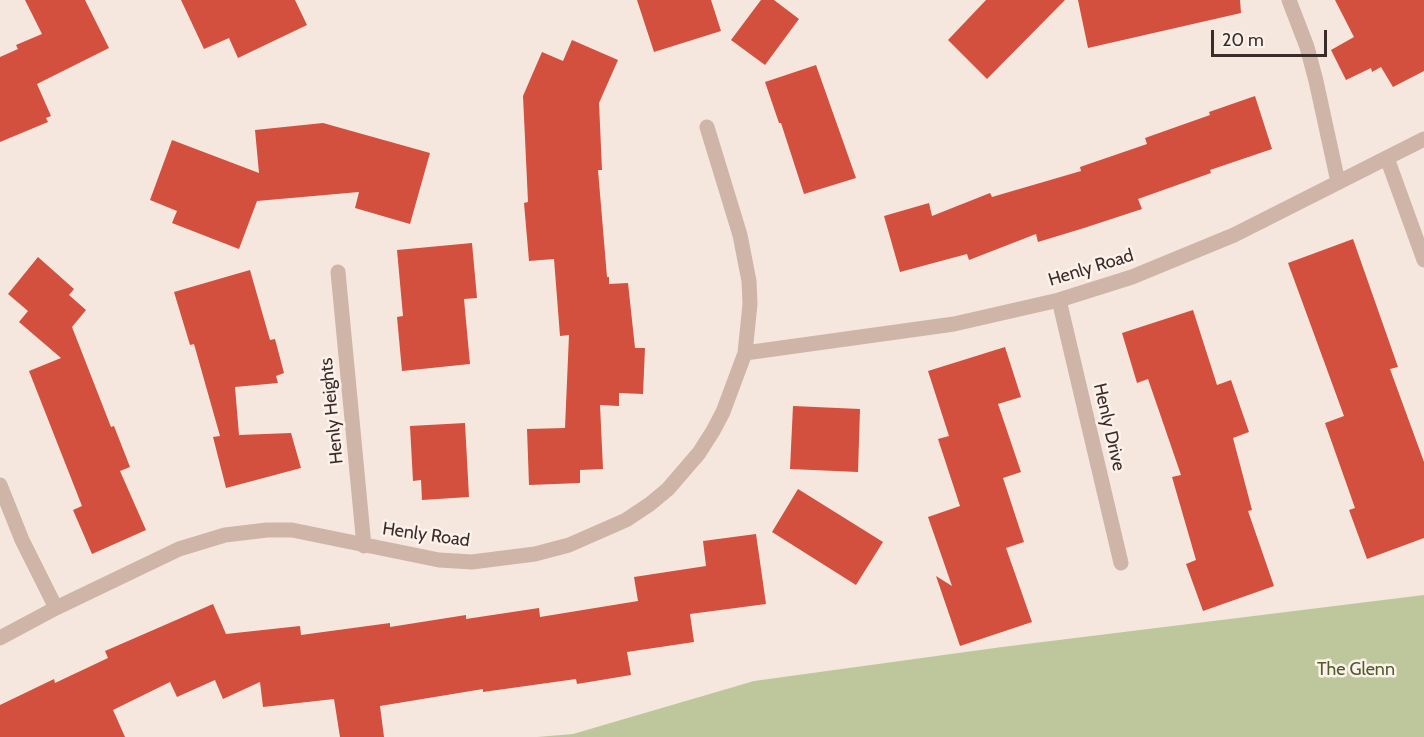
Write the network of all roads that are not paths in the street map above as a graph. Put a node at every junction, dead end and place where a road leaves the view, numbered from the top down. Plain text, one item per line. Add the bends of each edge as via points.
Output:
1 (1289, 0) edge
2 (707, 127) dead end
3 (1424, 139) edge
4 (1387, 158) junction
5 (1338, 182) junction
6 (1424, 260) edge
7 (338, 272) dead end
8 (1059, 300) junction
9 (745, 353) junction
10 (0, 485) edge
11 (364, 546) junction
12 (1121, 562) dead end
13 (56, 608) junction
14 (0, 638) edge

1 - 5 street via 1316,81
2 - 9 street, Henly Road via 740,235 749,281
3 - 4 street, Henly Road
4 - 5 street, Henly Road
4 - 6 street
5 - 8 street, Henly Road via 1225,239 1132,277
7 - 11 street, Henly Heights
8 - 9 street, Henly Road via 954,324
8 - 12 street, Henly Drive
9 - 11 street, Henly Road via 723,412 699,453 669,489 626,520 569,545 503,559 439,560
10 - 13 street
11 - 13 street, Henly Road via 292,530 225,535 179,549
13 - 14 street, Henly Road

